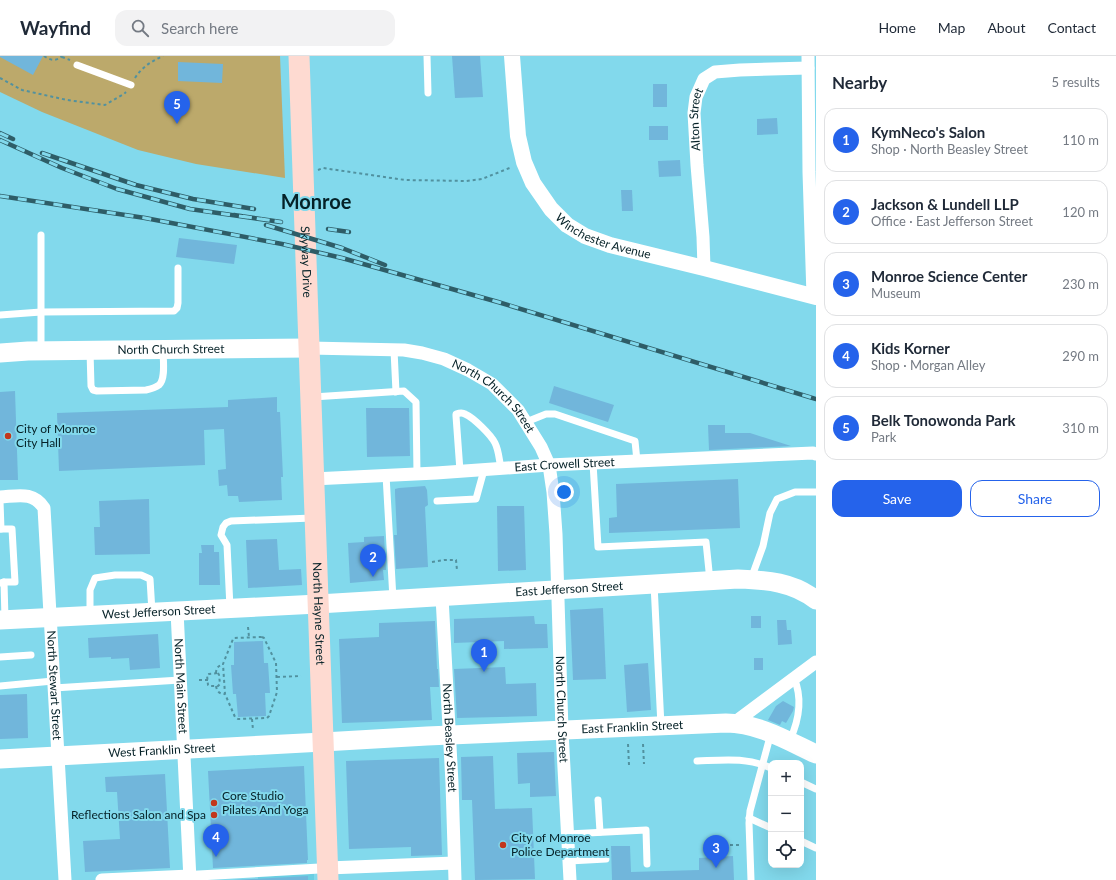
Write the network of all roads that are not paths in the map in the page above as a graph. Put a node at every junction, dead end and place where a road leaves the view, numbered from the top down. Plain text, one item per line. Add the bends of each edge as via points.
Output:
1 (299, 56) edge
2 (427, 56) edge
3 (512, 56) edge
4 (808, 62) edge
5 (77, 65) dead end
6 (131, 85) road end
7 (428, 93) dead end
8 (42, 235) dead end
9 (178, 268) dead end
10 (704, 268) junction
11 (815, 296) edge
12 (41, 312) junction
13 (0, 315) edge
14 (309, 348) junction
15 (163, 350) junction
16 (394, 350) junction
17 (41, 351) junction
18 (90, 351) junction
19 (0, 353) edge
20 (396, 392) junction
21 (310, 397) junction
22 (526, 422) junction
23 (816, 454) edge
24 (637, 461) junction
25 (593, 463) junction
26 (549, 465) junction
27 (501, 468) junction
28 (484, 470) junction
29 (460, 471) junction
30 (417, 474) junction
31 (386, 475) junction
32 (313, 479) junction
33 (816, 492) edge
34 (0, 497) edge
35 (0, 501) edge
36 (437, 501) dead end
37 (315, 518) junction
38 (1, 529) edge
39 (751, 579) junction
40 (710, 581) junction
41 (2, 582) edge
42 (654, 584) junction
43 (558, 590) junction
44 (442, 597) junction
45 (393, 600) junction
46 (816, 600) edge
47 (318, 604) junction
48 (230, 608) junction
49 (177, 611) junction
50 (152, 612) junction
51 (90, 615) junction
52 (49, 617) junction
53 (2, 620) edge
54 (31, 655) dead end
55 (0, 657) edge
56 (816, 662) edge
57 (794, 678) junction
58 (180, 680) junction
59 (54, 685) junction
60 (0, 686) edge
61 (734, 723) junction
62 (661, 726) junction
63 (562, 731) junction
64 (771, 733) junction
65 (449, 735) junction
66 (323, 742) junction
67 (790, 742) junction
68 (184, 749) junction
69 (816, 754) edge
70 (58, 756) junction
71 (0, 758) edge
72 (697, 760) dead end
73 (763, 764) junction
74 (768, 766) edge
75 (804, 783) edge
76 (816, 789) edge
77 (598, 800) dead end
78 (749, 818) junction
79 (768, 827) edge
80 (600, 832) junction
81 (568, 834) junction
82 (804, 842) edge
83 (816, 848) edge
84 (606, 859) dead end
85 (569, 861) junction
86 (454, 863) junction
87 (647, 864) dead end
88 (328, 874) edge
89 (190, 878) edge
90 (65, 880) edge
91 (102, 880) edge
92 (455, 880) edge
93 (570, 880) edge
94 (751, 880) edge

1 - 14 main road, Skyway Drive via 310,176
2 - 7 lane
3 - 10 street, Winchester Avenue via 518,136 524,162 533,183 550,209 567,225 585,236 610,245
4 - 10 street, Alton Street via 715,72 704,79 696,97 694,113
4 - 11 street via 809,172
5 - 6 lane
8 - 12 lane
9 - 12 lane via 178,303 174,311
10 - 11 street, Winchester Avenue
12 - 13 lane
12 - 17 lane
14 - 15 main road, North Church Street
14 - 16 street, North Church Street
14 - 21 main road, North Hayne Street
15 - 18 main road, North Church Street
15 - 18 lane via 162,378 159,385 146,390 97,391 91,386
16 - 20 lane
16 - 22 street, North Church Street via 444,359 468,370 492,384 518,410
17 - 18 main road, North Church Street
17 - 19 main road, North Church Street
20 - 21 lane
20 - 30 lane via 404,391 416,402
21 - 32 main road, North Hayne Street
22 - 24 lane via 546,414 555,414 635,441
22 - 26 street, North Church Street
23 - 24 street, East Crowell Street
24 - 25 street, East Crowell Street
25 - 26 street, East Crowell Street
25 - 40 lane via 598,547 706,542
26 - 27 street, East Crowell Street
26 - 43 street, North Church Street via 553,492
27 - 28 street, East Crowell Street
27 - 29 lane via 492,437 466,414 458,413 456,416
28 - 29 street, East Crowell Street
28 - 36 lane via 476,499
29 - 30 street, East Crowell Street
30 - 31 street, East Crowell Street
31 - 32 street, East Crowell Street
31 - 45 lane
32 - 37 main road, North Hayne Street
33 - 39 lane via 795,492 778,499 770,513 763,546
34 - 52 street, North Stewart Street via 26,495 40,502 44,508
35 - 38 lane
37 - 47 main road, North Hayne Street
37 - 48 lane via 232,521 226,524 221,535 227,545
38 - 41 lane via 12,529 15,582
39 - 40 main road, East Jefferson Street
39 - 46 main road, East Jefferson Street via 791,586
40 - 42 main road, East Jefferson Street
41 - 53 lane
42 - 43 main road, East Jefferson Street
42 - 62 lane
43 - 44 main road, East Jefferson Street
43 - 63 street, North Church Street
44 - 45 main road, East Jefferson Street
44 - 65 street, North Beasley Street
45 - 47 main road, East Jefferson Street
47 - 48 main road, West Jefferson Street
47 - 66 main road, North Hayne Street
48 - 49 main road, West Jefferson Street
49 - 50 main road, West Jefferson Street
49 - 58 street, North Main Street
50 - 51 main road, West Jefferson Street
50 - 51 lane via 150,579 142,575 115,575 96,578 90,590
51 - 52 main road, West Jefferson Street
52 - 53 main road, West Jefferson Street
52 - 59 street, North Stewart Street
54 - 55 lane
56 - 57 street
57 - 61 street
57 - 67 lane via 799,696 799,714
58 - 59 lane
58 - 68 street, North Main Street
59 - 60 lane
59 - 70 street, North Stewart Street
61 - 62 main road, East Franklin Street
61 - 64 main road, East Franklin Street
62 - 63 main road, East Franklin Street
63 - 65 main road, East Franklin Street
63 - 81 street, North Church Street
64 - 67 main road, East Franklin Street
64 - 73 lane
65 - 66 main road, East Franklin Street
65 - 86 street, North Beasley Street
66 - 68 main road, West Franklin Street
66 - 88 main road, North Hayne Street
67 - 69 main road, East Franklin Street
68 - 70 main road, West Franklin Street
68 - 89 street, North Main Street
70 - 71 main road, West Franklin Street
70 - 90 street, North Stewart Street
72 - 73 lane via 737,759
73 - 74 lane
73 - 78 lane
75 - 76 lane
77 - 80 lane
78 - 79 lane
78 - 94 lane
80 - 81 lane
80 - 87 lane via 646,830
81 - 85 street, North Church Street
82 - 83 lane
84 - 85 lane
85 - 93 street, North Church Street
86 - 88 street
86 - 92 street, North Beasley Street
88 - 89 street
89 - 91 street

